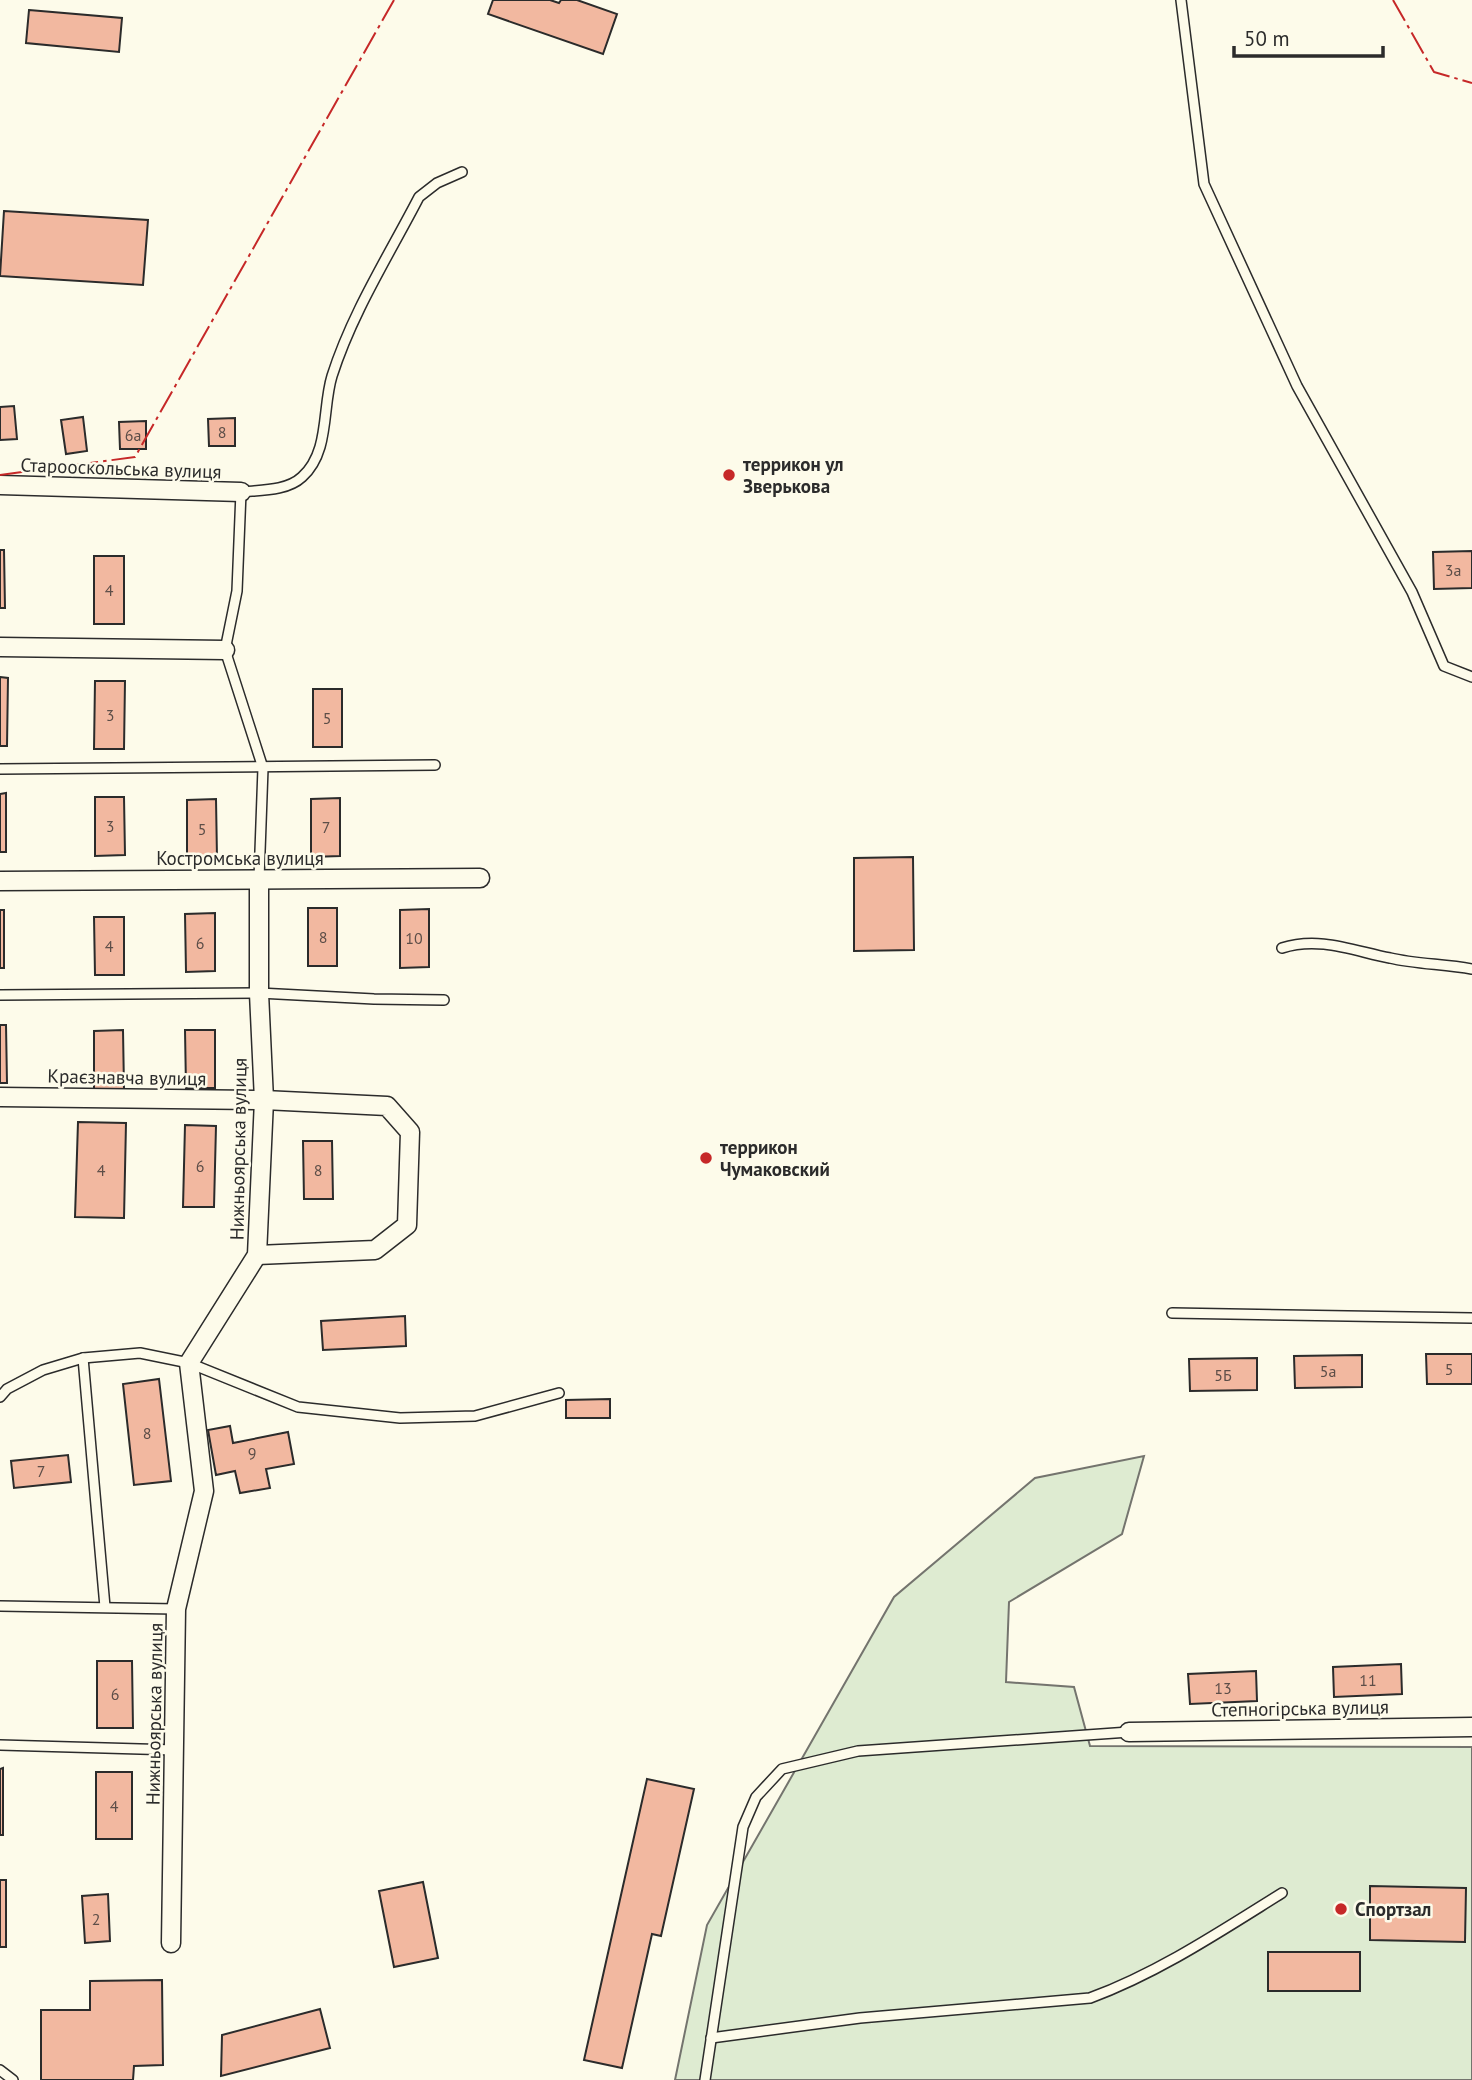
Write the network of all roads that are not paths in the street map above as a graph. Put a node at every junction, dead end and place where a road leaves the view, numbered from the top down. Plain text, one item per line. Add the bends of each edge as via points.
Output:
1 (1181, 0) edge
2 (462, 172) dead end
3 (0, 485) edge
4 (241, 492) junction
5 (0, 647) edge
6 (225, 650) junction
7 (1472, 677) edge
8 (435, 765) dead end
9 (0, 768) edge
10 (263, 768) junction
11 (480, 878) dead end
12 (259, 879) junction
13 (0, 881) edge
14 (1282, 948) dead end
15 (1472, 969) edge
16 (259, 993) junction
17 (0, 995) edge
18 (444, 1000) dead end
19 (0, 1097) edge
20 (264, 1100) junction
21 (257, 1255) junction
22 (1172, 1313) dead end
23 (1472, 1318) edge
24 (83, 1358) junction
25 (189, 1363) junction
26 (559, 1393) dead end
27 (0, 1397) edge
28 (0, 1606) edge
29 (104, 1607) junction
30 (176, 1609) junction
31 (1472, 1727) edge
32 (1129, 1732) joint
33 (0, 1745) edge
34 (176, 1750) junction
35 (1282, 1893) dead end
36 (171, 1943) dead end
37 (711, 2038) junction
38 (0, 2070) edge
39 (13, 2080) edge
40 (705, 2080) edge

1 - 7 lane via 1204,184 1297,386 1412,592 1444,666
2 - 4 lane via 419,197 355,321 332,377 318,456 302,478 280,488
3 - 4 street, Старооскольська вулиця
4 - 6 lane via 237,591
5 - 6 street
6 - 10 lane
8 - 10 lane
9 - 10 lane
10 - 12 lane
11 - 12 street, Костромська вулиця
12 - 13 street, Костромська вулиця
12 - 16 street, Нижньоярська вулиця
14 - 15 lane via 1340,945 1392,959
16 - 17 lane
16 - 18 lane
16 - 20 street, Нижньоярська вулиця
19 - 20 street, Краєзнавча вулиця
20 - 21 street, Нижньоярська вулиця
20 - 21 street, Краєзнавча вулиця via 387,1106 410,1132 407,1225 375,1250
21 - 25 street, Нижньоярська вулиця
22 - 23 lane
24 - 25 lane via 140,1353
24 - 27 lane via 43,1370
24 - 29 lane
25 - 26 lane via 298,1407 400,1418 475,1416
25 - 30 street, Нижньоярська вулиця via 204,1491
28 - 29 lane
29 - 30 lane
30 - 34 street, Нижньоярська вулиця
31 - 32 street, Степногірська вулиця
32 - 37 lane via 858,1751 782,1769 756,1797 743,1827
33 - 34 lane
34 - 36 street, Нижньоярська вулиця
35 - 37 lane via 1132,1981 1090,1998 860,2018
37 - 40 lane
38 - 39 lane

